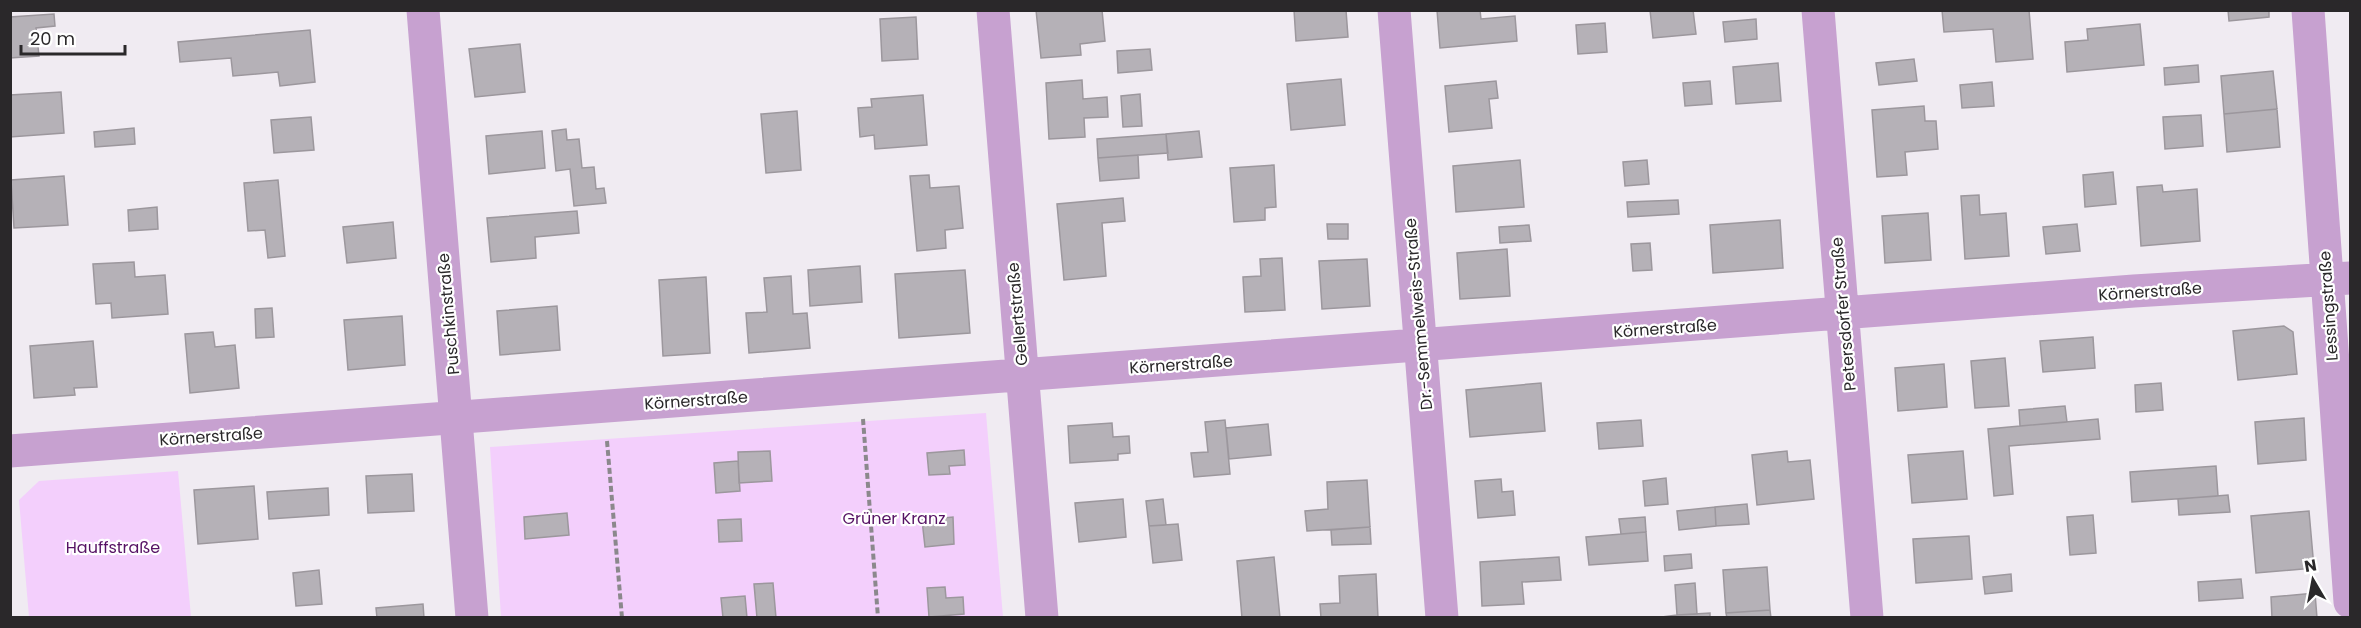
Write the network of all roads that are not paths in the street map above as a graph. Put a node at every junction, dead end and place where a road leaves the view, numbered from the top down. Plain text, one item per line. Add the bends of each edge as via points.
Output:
1 (423, 10) edge
2 (993, 10) edge
3 (1394, 10) edge
4 (1818, 10) edge
5 (2308, 10) edge
6 (2338, 278) edge
7 (1843, 315) junction
8 (1421, 346) junction
9 (1022, 376) junction
10 (457, 418) junction
11 (10, 451) edge
12 (2350, 602) edge
13 (472, 618) edge
14 (1042, 618) edge
15 (1442, 618) edge
16 (1867, 618) edge

1 - 10 street, Puschkinstraße
2 - 9 street, Gellertstraße
3 - 8 street, Dr.-Semmelweis-Straße
4 - 7 street, Petersdorfer Straße
5 - 6 street, Lessingstraße
6 - 7 street, Körnerstraße
6 - 12 street, Lessingstraße
7 - 8 street, Körnerstraße
7 - 16 street, Petersdorfer Straße
8 - 9 street, Körnerstraße
8 - 15 street, Dr.-Semmelweis-Straße
9 - 10 street, Körnerstraße
9 - 14 street, Gellertstraße
10 - 11 street, Körnerstraße
10 - 13 street, Puschkinstraße

